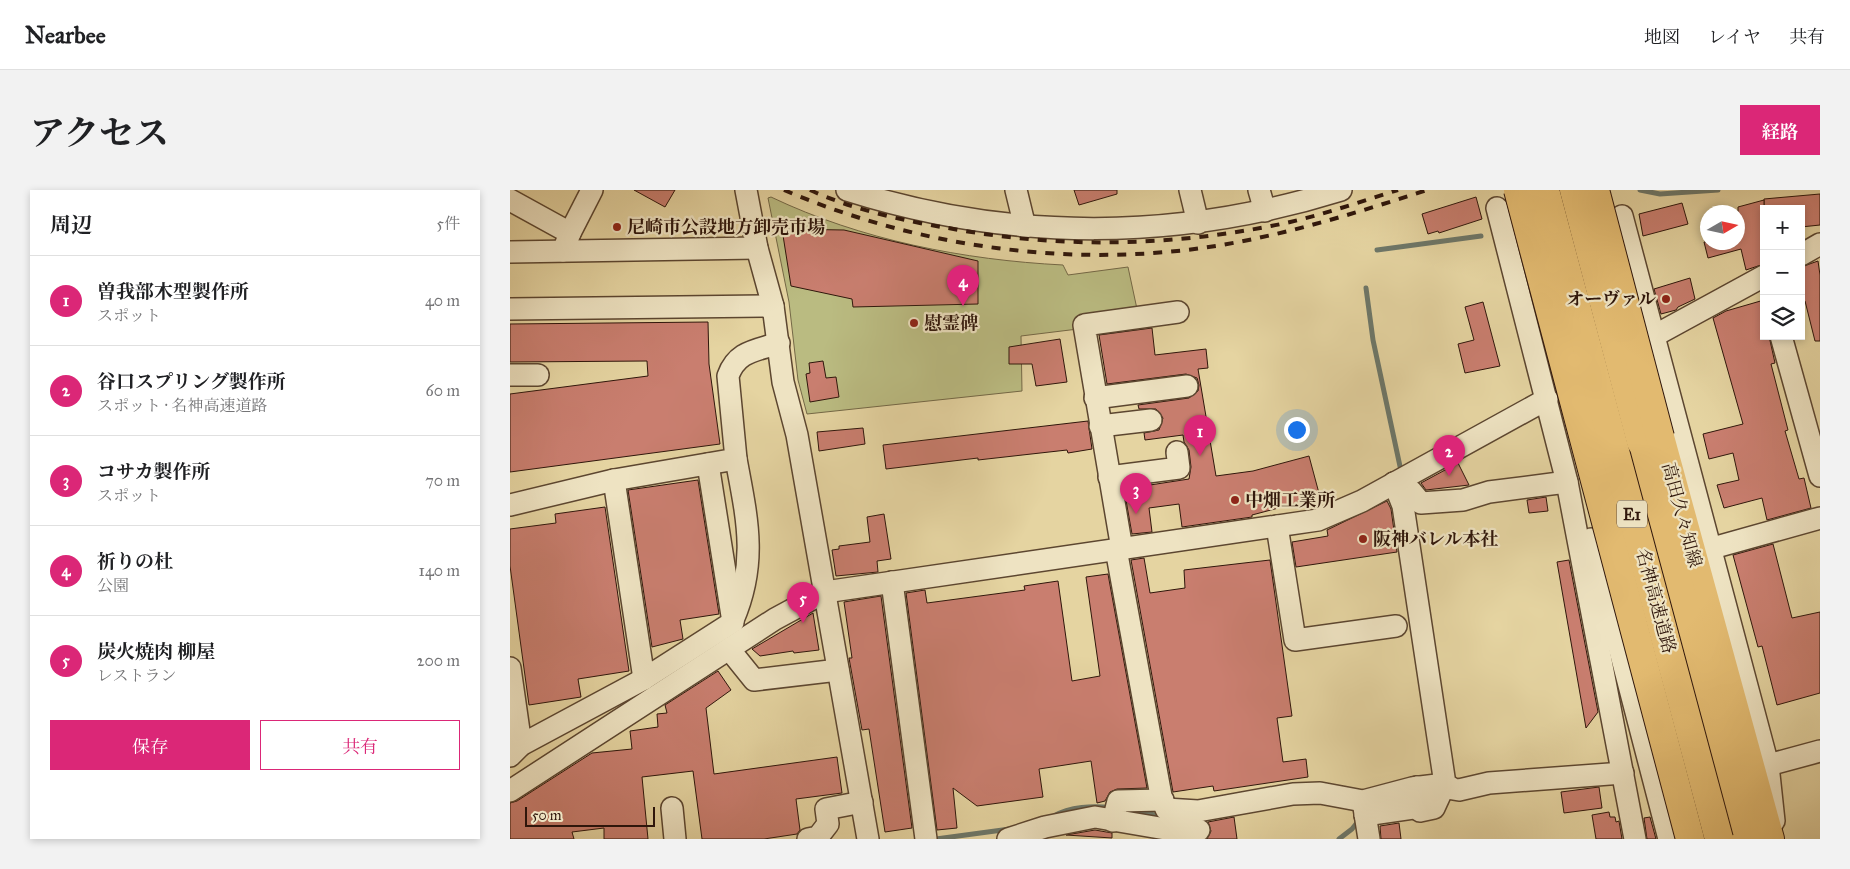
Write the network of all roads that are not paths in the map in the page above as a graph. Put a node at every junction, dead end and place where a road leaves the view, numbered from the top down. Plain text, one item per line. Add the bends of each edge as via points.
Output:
1 (592, 190) edge
2 (746, 190) edge
3 (847, 190) edge
4 (1016, 190) edge
5 (1190, 190) edge
6 (1259, 190) edge
7 (1342, 190) edge
8 (1518, 190) edge
9 (1546, 190) edge
10 (1574, 190) edge
11 (1595, 190) edge
12 (510, 200) edge
13 (1497, 208) dead end
14 (1265, 211) junction
15 (1622, 216) dead end
16 (1198, 223) junction
17 (1025, 227) junction
18 (566, 242) junction
19 (1820, 244) edge
20 (757, 248) junction
21 (510, 252) edge
22 (1805, 253) edge
23 (1760, 278) edge
24 (773, 306) junction
25 (510, 309) edge
26 (1178, 312) dead end
27 (1654, 338) junction
28 (1783, 340) edge
29 (779, 343) junction
30 (538, 374) dead end
31 (510, 375) edge
32 (1187, 386) dead end
33 (1544, 390) junction
34 (1095, 398) junction
35 (1151, 420) dead end
36 (1100, 426) junction
37 (1553, 430) junction
38 (1651, 439) junction
39 (1177, 452) dead end
40 (736, 459) junction
41 (708, 464) junction
42 (1820, 476) edge
43 (1109, 477) junction
44 (614, 480) junction
45 (1567, 482) junction
46 (1394, 483) junction
47 (510, 505) edge
48 (1820, 518) edge
49 (1277, 526) junction
50 (1119, 549) junction
51 (1709, 549) junction
52 (892, 582) junction
53 (825, 592) junction
54 (733, 622) junction
55 (1396, 626) dead end
56 (729, 649) junction
57 (510, 668) edge
58 (838, 670) junction
59 (644, 679) junction
60 (516, 750) edge
61 (1820, 751) edge
62 (1768, 765) junction
63 (1623, 773) junction
64 (1445, 784) junction
65 (510, 791) edge
66 (862, 802) junction
67 (672, 808) dead end
68 (1364, 808) junction
69 (1115, 811) junction
70 (1166, 813) junction
71 (1199, 830) dead end
72 (1046, 833) edge
73 (926, 837) edge
74 (675, 839) edge
75 (808, 839) edge
76 (868, 839) edge
77 (1008, 839) edge
78 (1368, 839) edge
79 (1635, 839) edge
80 (1669, 839) edge
81 (1690, 839) edge
82 (1719, 839) edge
83 (1746, 839) edge
84 (1770, 839) edge
85 (1776, 839) edge

1 - 18 street
2 - 20 street
3 - 17 street via 952,218
4 - 17 street
5 - 16 street
6 - 14 street
7 - 14 street
8 - 81 main road, 名神高速道路 / E1, bridge
9 - 82 main road, 名神高速道路 / E1, bridge
10 - 38 main road, 高田久々知線, bridge
11 - 38 main road, 高田久々知線, bridge
12 - 18 street
13 - 33 street
14 - 16 street
15 - 27 street
16 - 17 street via 1094,230
18 - 20 street
18 - 21 street
19 - 22 street
20 - 24 street
23 - 27 street
24 - 25 street
24 - 29 street
26 - 34 street via 1084,325
27 - 33 street
27 - 51 street
28 - 42 street
29 - 40 street via 742,355 732,364 728,376
29 - 53 street via 783,382 797,435
30 - 31 street
32 - 34 street
33 - 37 street
33 - 46 street
34 - 36 street
35 - 36 street
36 - 43 street
37 - 45 street
37 - 80 street via 1576,478
38 - 83 main road, 高田久々知線
38 - 84 main road, 高田久々知線
39 - 43 street via 1179,468
40 - 41 street
40 - 54 street via 750,562
41 - 44 street
41 - 54 street
43 - 50 street
44 - 47 street
44 - 59 street
45 - 46 street via 1489,492 1463,500 1421,502 1411,491
45 - 63 street
46 - 49 street via 1335,514
46 - 64 street via 1404,506
48 - 51 street
49 - 50 street
49 - 55 street via 1295,640
50 - 52 street
50 - 70 street
51 - 62 street
52 - 53 street
52 - 73 street
53 - 56 street
53 - 58 street
54 - 59 street
56 - 58 street via 754,680
56 - 65 street
57 - 60 street
58 - 66 street
59 - 60 street
61 - 62 street
62 - 85 street
63 - 64 street via 1489,783 1459,790
63 - 79 street
64 - 68 street via 1422,801
66 - 75 street via 826,809 828,824 818,837
66 - 76 street
67 - 74 street
68 - 70 street via 1338,795 1224,813
68 - 78 street
69 - 70 street
69 - 70 street
69 - 72 street
70 - 71 street
72 - 77 street

